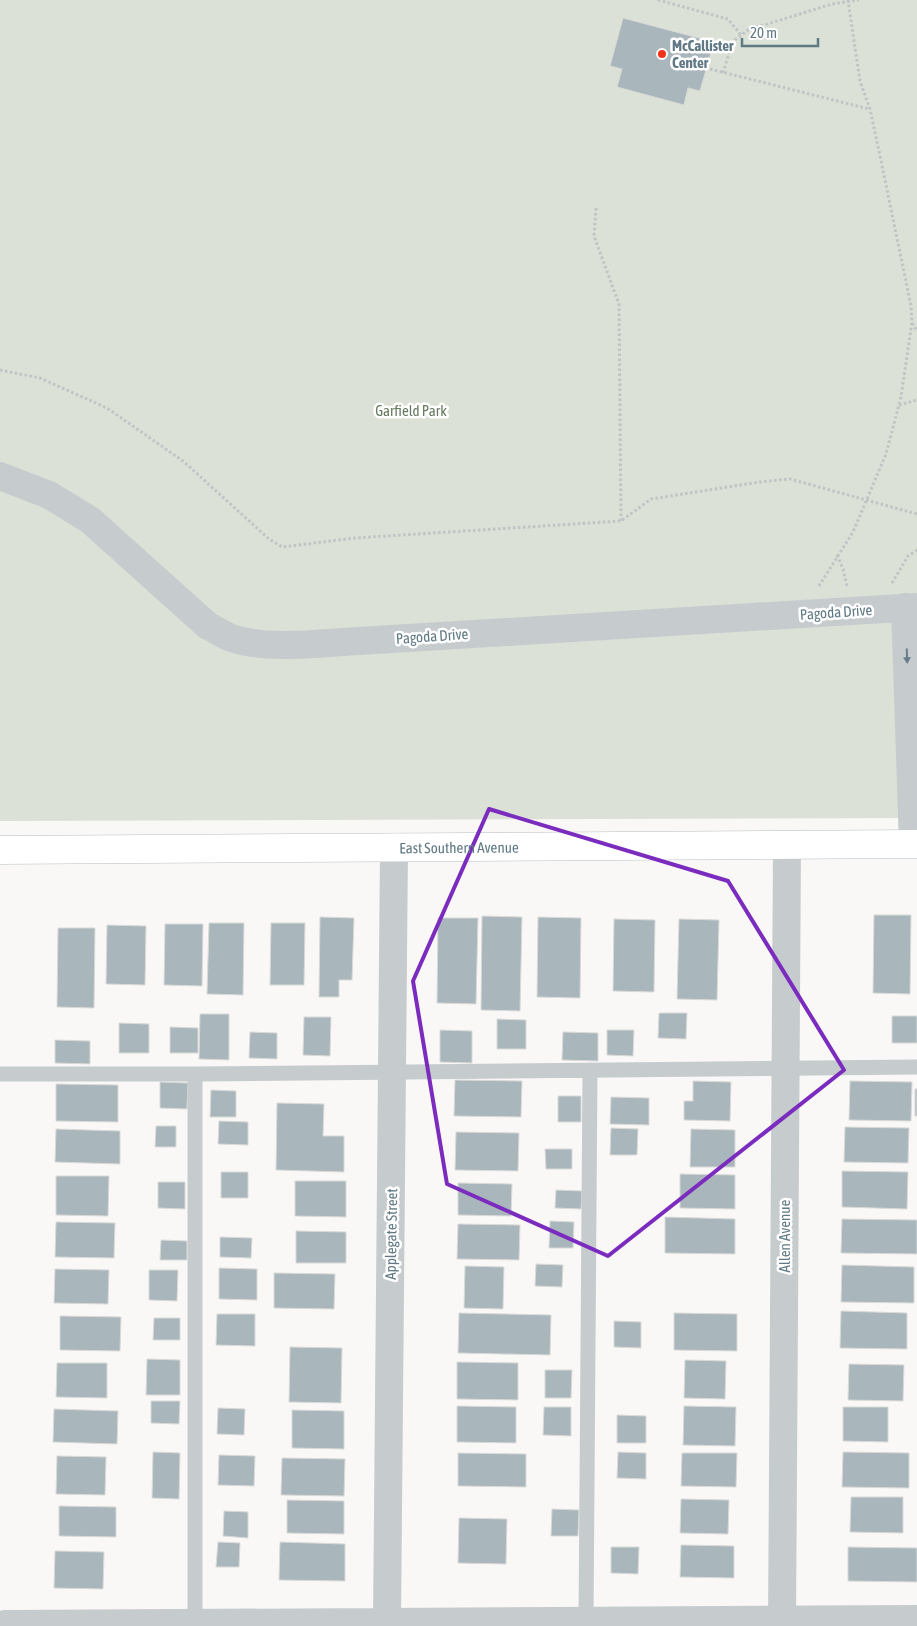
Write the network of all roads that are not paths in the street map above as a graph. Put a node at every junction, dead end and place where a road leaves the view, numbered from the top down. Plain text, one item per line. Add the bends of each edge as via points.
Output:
1 (0, 476) edge
2 (904, 600) edge
3 (915, 844) edge
4 (787, 845) junction
5 (394, 847) junction
6 (0, 850) edge
7 (917, 1067) edge
8 (785, 1068) junction
9 (590, 1070) junction
10 (393, 1072) junction
11 (0, 1074) edge
12 (195, 1074) junction
13 (917, 1619) edge
14 (586, 1621) junction
15 (387, 1622) junction
16 (2, 1623) edge
17 (195, 1623) junction
18 (782, 1623) edge

1 - 2 street, Pagoda Drive via 49,495 90,520 208,626 230,638 260,644 801,614
2 -> 3 street
3 - 4 street, East Southern Avenue
4 - 5 street, East Southern Avenue
4 - 8 street, Allen Avenue
5 - 6 street, East Southern Avenue
5 - 10 street, Applegate Street
7 - 8 lane
8 - 9 lane
8 - 18 street, Allen Avenue
9 - 10 lane
9 - 14 lane
10 - 12 lane
10 - 15 street, Applegate Street
11 - 12 lane
12 - 17 lane
13 - 18 street
14 - 15 street
14 - 18 street
15 - 17 street
16 - 17 street

